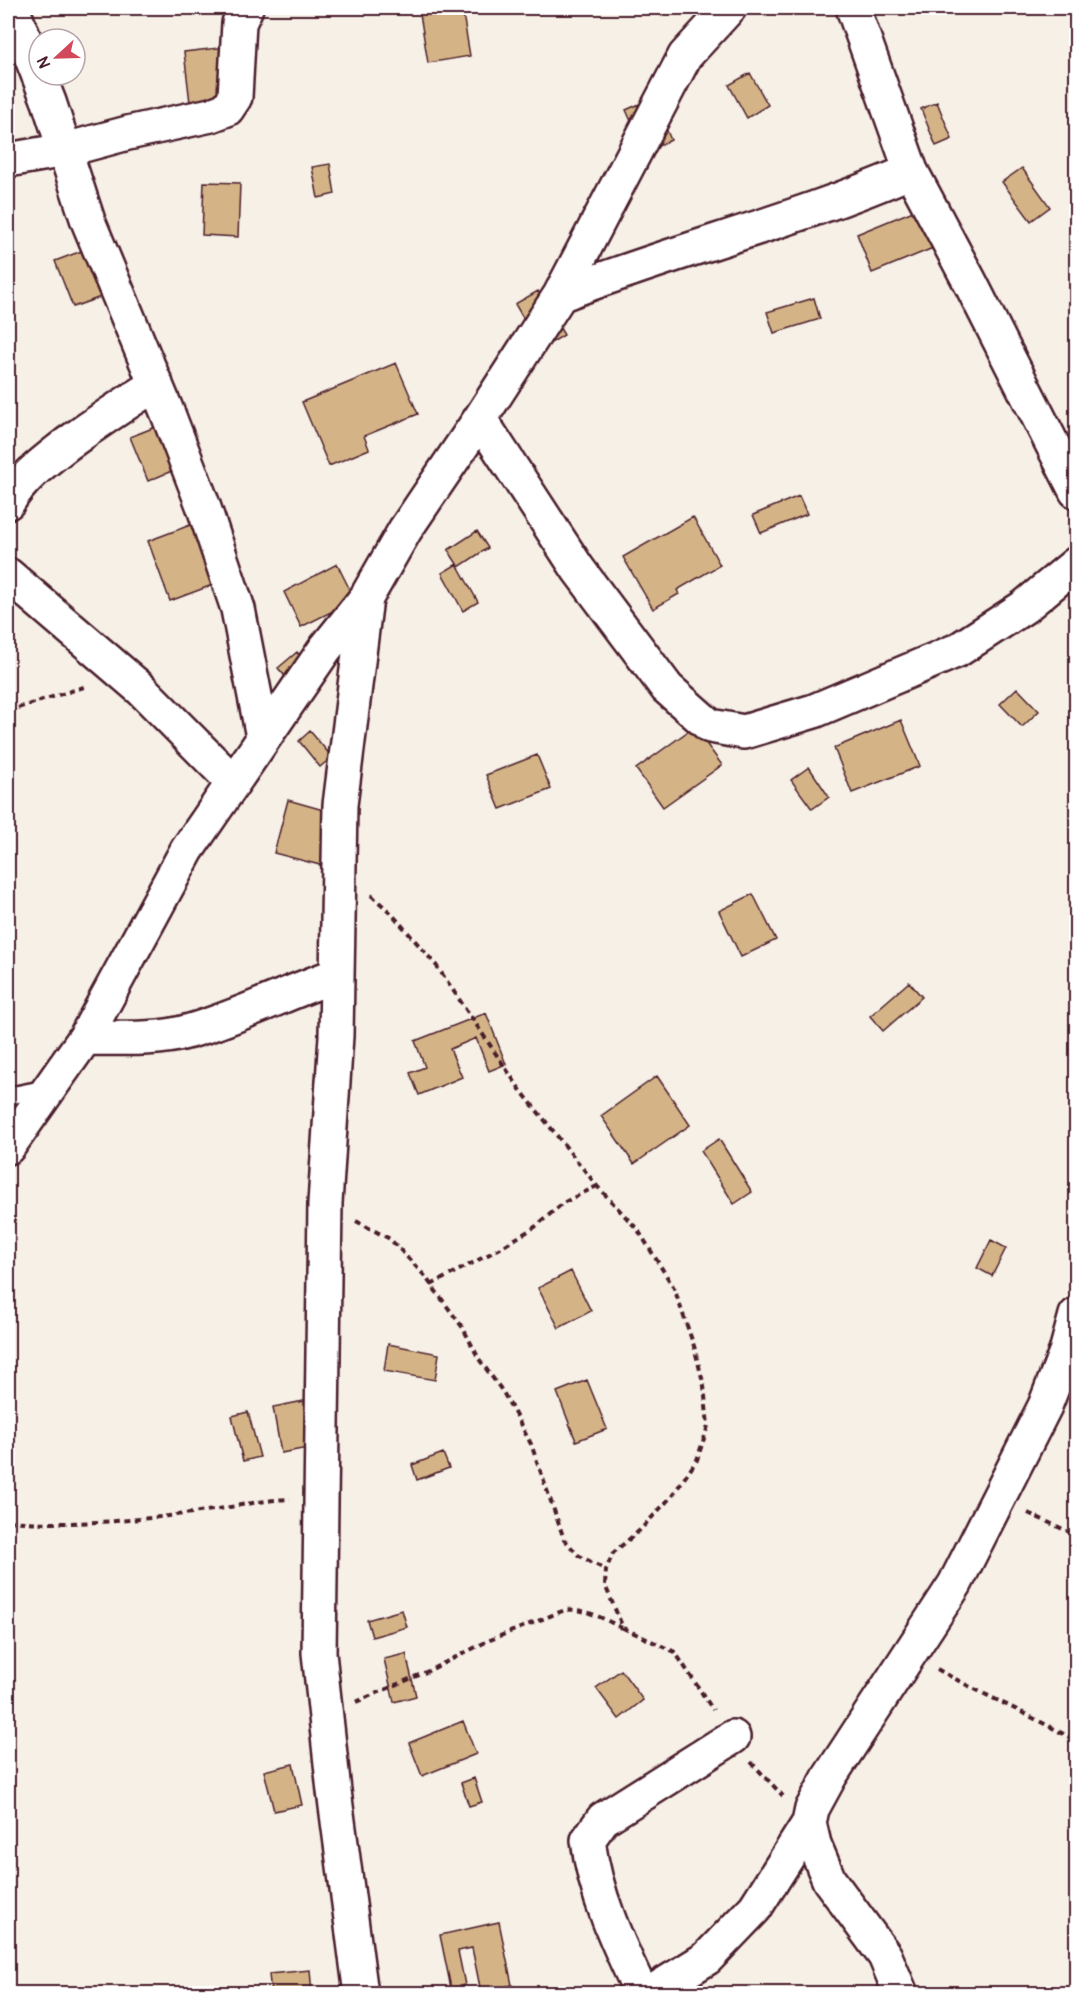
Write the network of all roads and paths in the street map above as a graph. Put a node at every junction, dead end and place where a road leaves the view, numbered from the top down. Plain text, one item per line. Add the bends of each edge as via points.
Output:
1 (12, 8) edge
2 (246, 8) edge
3 (729, 8) edge
4 (853, 8) edge
5 (65, 150) junction
6 (8, 160) edge
7 (911, 171) junction
8 (560, 295) junction
9 (156, 384) junction
10 (480, 419) junction
11 (1077, 491) edge
12 (8, 502) edge
13 (1077, 564) edge
14 (8, 575) edge
15 (366, 598) junction
16 (127, 677) junction
17 (8, 711) edge
18 (263, 737) junction
19 (232, 782) junction
20 (339, 866) junction
21 (337, 975) junction
22 (85, 1038) junction
23 (51, 1087) junction
24 (8, 1096) edge
25 (8, 1147) edge
26 (597, 1186) junction
27 (325, 1203) junction
28 (431, 1285) junction
29 (1077, 1315) edge
30 (320, 1498) junction
31 (999, 1499) junction
32 (8, 1521) edge
33 (1077, 1535) edge
34 (606, 1570) junction
35 (623, 1628) junction
36 (910, 1654) junction
37 (325, 1716) junction
38 (733, 1737) junction
39 (1077, 1741) edge
40 (809, 1822) junction
41 (362, 1994) edge
42 (642, 1994) edge
43 (649, 1994) edge
44 (901, 1994) edge

1 - 5 street
2 - 5 street via 239,23 235,97 226,109
3 - 8 street via 685,57
4 - 7 street
5 - 6 street
5 - 9 street via 88,221
7 - 8 street via 802,214 610,275
7 - 11 street
8 - 10 street
9 - 12 street via 37,467 18,485
9 - 18 street via 238,609
10 - 13 street via 578,569 653,670 667,688 710,726 744,732 814,711 958,650 1024,607
10 - 15 street via 405,530
14 - 16 street
15 - 18 street
15 - 20 street via 340,805
16 - 17 path via 80,687
16 - 19 street
18 - 19 street
19 - 22 street via 187,850
20 - 21 street
20 - 26 path via 391,913 436,965 519,1088
21 - 22 street via 189,1032
21 - 27 street
22 - 23 street
23 - 24 lane
23 - 25 street
26 - 28 path via 563,1203 535,1227
26 - 34 path via 638,1230 674,1288 704,1386 708,1426 697,1460 672,1496 613,1553
27 - 28 path via 390,1239
27 - 30 street
28 - 34 path via 463,1328 531,1444 564,1539 578,1554
29 - 31 street via 1045,1406
30 - 32 path via 267,1500 128,1522
30 - 37 street via 319,1653
31 - 33 path
31 - 36 street via 955,1584
34 - 35 path via 605,1585
35 - 37 path via 596,1615 565,1610
35 - 38 path via 675,1652
36 - 39 path
36 - 40 street via 830,1776
37 - 41 street
38 - 40 path via 754,1766
38 - 42 street via 603,1819 588,1840 600,1900
40 - 43 street via 755,1908 707,1958
40 - 44 street via 829,1880 885,1956

